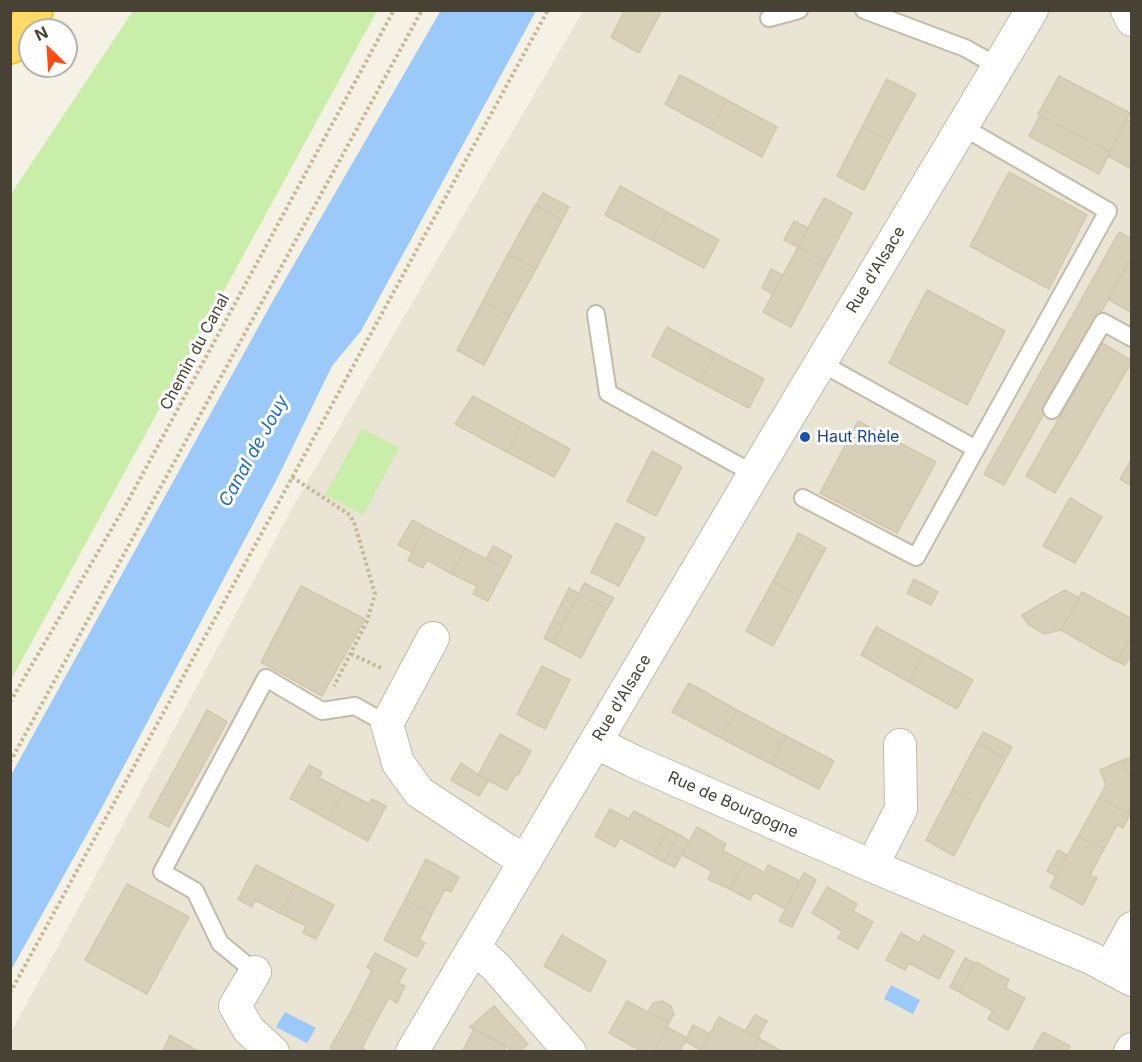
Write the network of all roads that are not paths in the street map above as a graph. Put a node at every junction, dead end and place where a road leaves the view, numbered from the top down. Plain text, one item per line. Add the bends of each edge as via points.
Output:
1 (36, 10) edge
2 (799, 10) edge
3 (864, 10) edge
4 (1032, 10) edge
5 (1127, 10) edge
6 (769, 18) dead end
7 (1131, 20) edge
8 (10, 47) edge
9 (999, 67) junction
10 (963, 127) junction
11 (596, 314) dead end
12 (1131, 338) edge
13 (821, 363) junction
14 (1052, 411) dead end
15 (976, 449) junction
16 (754, 474) junction
17 (803, 498) dead end
18 (433, 638) dead end
19 (387, 724) junction
20 (596, 742) junction
21 (900, 745) dead end
22 (526, 860) junction
23 (872, 866) junction
24 (1131, 928) edge
25 (472, 950) junction
26 (255, 972) joint
27 (1121, 974) edge
28 (273, 1052) edge
29 (412, 1052) edge
30 (570, 1052) edge

1 - 8 highway
2 - 6 lane
3 - 9 lane via 965,48
4 - 9 street, Rue d'Alsace
5 - 7 street
9 - 10 street, Rue d'Alsace
10 - 13 street, Rue d'Alsace
10 - 15 lane via 1108,211
11 - 16 lane via 608,393
12 - 14 lane via 1103,322
13 - 15 lane
13 - 16 street, Rue d'Alsace
15 - 17 lane via 916,557
16 - 20 street, Rue d'Alsace
18 - 19 street
19 - 22 street via 398,763 419,792
19 - 26 lane via 355,706 322,711 266,678 162,872 195,891 220,943
20 - 22 street, Rue d'Alsace
20 - 23 street, Rue de Bourgogne
21 - 23 street via 901,809
22 - 25 street, Rue d'Alsace
23 - 27 street, Rue de Bourgogne
24 - 27 street, Rue de Bourgogne
25 - 29 street, Rue d'Alsace
25 - 30 street via 496,967
26 - 28 street via 236,1006 249,1030

